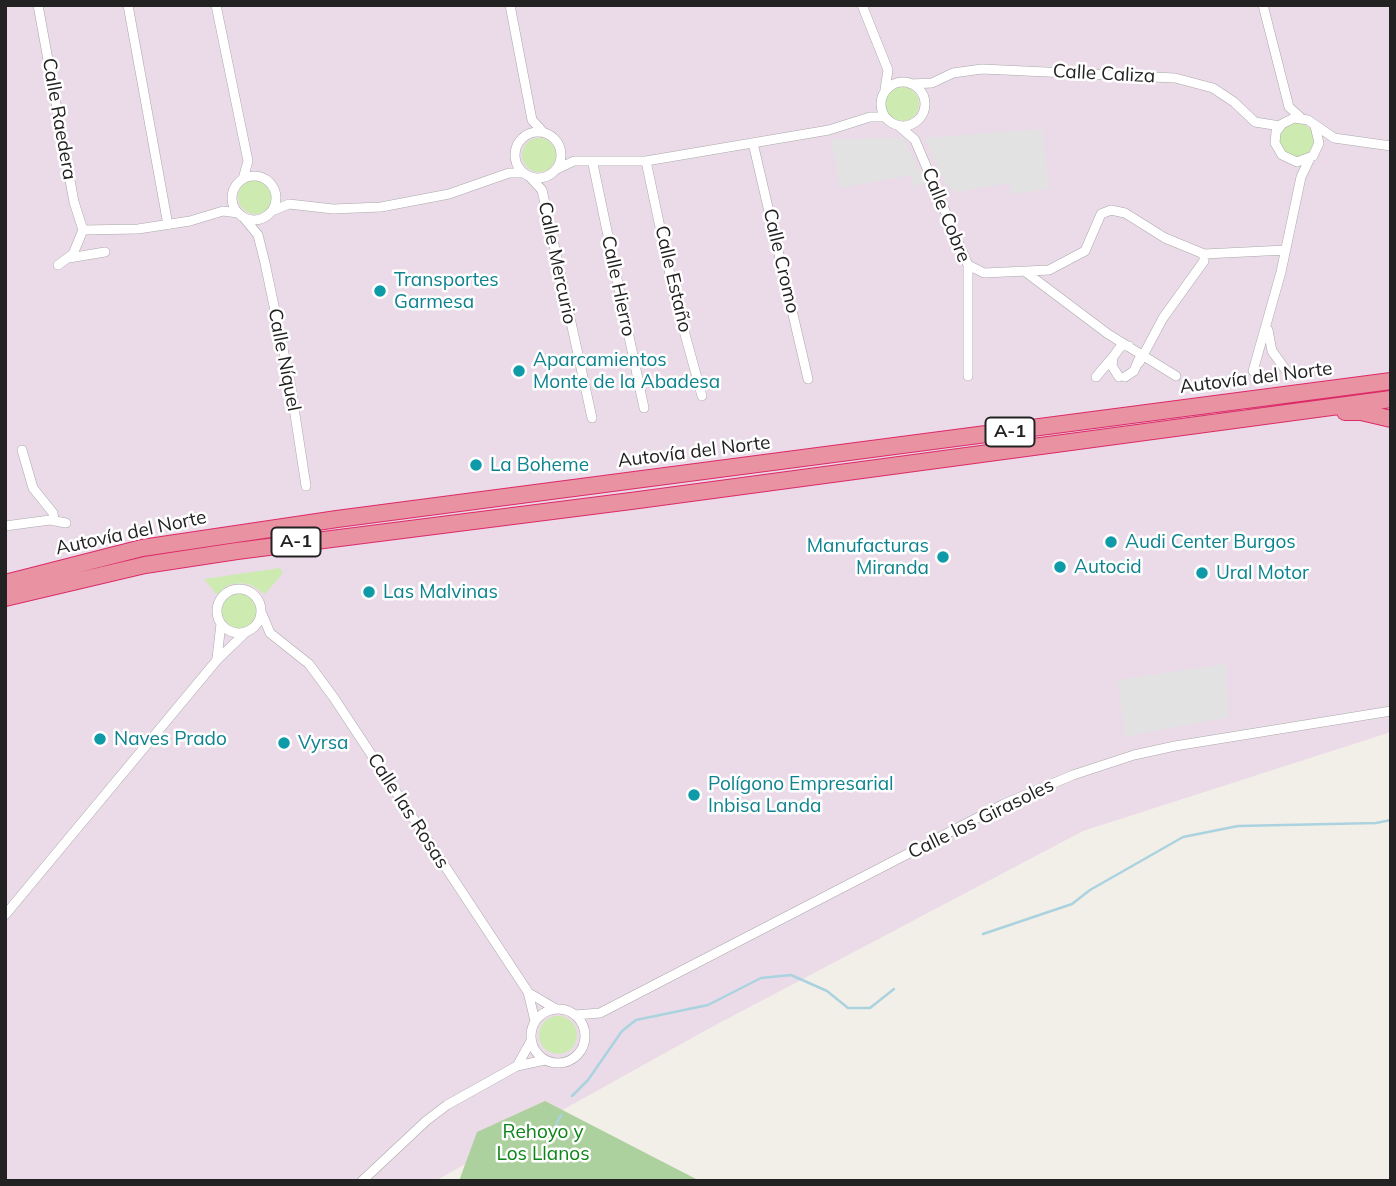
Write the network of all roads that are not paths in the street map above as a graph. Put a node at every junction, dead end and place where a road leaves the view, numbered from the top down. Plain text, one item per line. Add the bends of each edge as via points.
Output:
1 (38, 5) edge
2 (128, 5) edge
3 (510, 5) edge
4 (862, 5) edge
5 (1263, 5) edge
6 (219, 7) edge
7 (888, 70) junction
8 (907, 83) junction
9 (932, 83) junction
10 (885, 91) junction
11 (925, 102) junction
12 (880, 103) junction
13 (1290, 107) junction
14 (870, 117) junction
15 (884, 117) junction
16 (1300, 117) junction
17 (532, 120) junction
18 (918, 121) junction
19 (1265, 125) junction
20 (1281, 125) junction
21 (899, 126) junction
22 (1315, 126) junction
23 (545, 134) junction
24 (525, 136) junction
25 (1334, 138) junction
26 (915, 140) junction
27 (753, 143) junction
28 (1275, 143) junction
29 (1318, 146) junction
30 (1391, 146) edge
31 (559, 148) junction
32 (515, 154) junction
33 (1310, 158) junction
34 (1287, 159) junction
35 (248, 160) junction
36 (646, 161) junction
37 (574, 162) junction
38 (593, 164) junction
39 (554, 171) junction
40 (509, 173) junction
41 (527, 175) junction
42 (260, 176) junction
43 (1301, 177) junction
44 (243, 179) junction
45 (275, 190) junction
46 (542, 190) junction
47 (232, 196) junction
48 (289, 204) junction
49 (223, 211) junction
50 (271, 212) junction
51 (241, 215) junction
52 (168, 225) junction
53 (83, 230) junction
54 (258, 235) junction
55 (1286, 250) junction
56 (105, 252) dead end
57 (1204, 254) junction
58 (69, 258) junction
59 (58, 265) dead end
60 (968, 265) junction
61 (1049, 270) junction
62 (1027, 273) junction
63 (1048, 289) junction
64 (1268, 328) junction
65 (1108, 334) junction
66 (1131, 347) junction
67 (1113, 355) junction
68 (1141, 358) junction
69 (1285, 369) dead end
70 (1253, 371) dead end
71 (968, 376) dead end
72 (1176, 376) dead end
73 (1096, 377) dead end
74 (808, 379) dead end
75 (1391, 381) edge
76 (702, 396) dead end
77 (1391, 399) edge
78 (644, 408) dead end
79 (1294, 413) junction
80 (592, 418) dead end
81 (1391, 419) edge
82 (22, 450) dead end
83 (306, 486) dead end
84 (54, 520) junction
85 (66, 523) dead end
86 (5, 526) edge
87 (142, 548) junction
88 (5, 572) edge
89 (5, 583) edge
90 (5, 598) edge
91 (262, 614) junction
92 (221, 624) junction
93 (246, 633) junction
94 (277, 639) junction
95 (217, 660) junction
96 (1391, 710) edge
97 (5, 915) edge
98 (528, 992) junction
99 (556, 1009) junction
100 (600, 1013) junction
101 (575, 1015) junction
102 (535, 1021) junction
103 (585, 1035) junction
104 (531, 1041) junction
105 (545, 1060) junction
106 (517, 1066) junction
107 (362, 1181) edge

1 - 53 street, Calle Raedera
2 - 52 street
3 - 17 street
4 - 7 street
5 - 13 street
6 - 35 street
7 - 8 street
7 - 10 street
8 - 9 street, Calle Caliza
8 - 10 street
8 - 11 street via 920,91
9 - 11 street
9 - 19 street, Calle Caliza via 953,73 982,69 1175,78 1213,89
10 - 12 street
11 - 18 street
12 - 14 street
12 - 15 street
13 - 16 street
13 - 20 street
14 - 15 street
14 - 27 street via 829,130
15 - 21 street
16 - 20 street
16 - 22 street
17 - 23 street
17 - 24 street
18 - 21 street
18 - 26 street
19 - 20 street
19 - 28 street, Calle Caliza
20 - 28 street
21 - 26 street, Calle Cobre
22 - 25 street
22 - 29 street
23 - 24 street
23 - 31 street
24 - 32 street
25 - 29 street
25 - 30 street
26 - 60 street, Calle Cobre
27 - 36 street
27 - 74 street, Calle Cromo
28 - 34 street
29 - 33 street
31 - 37 street
31 - 39 street via 560,162
32 - 40 street
32 - 41 street via 518,167
33 - 34 street
33 - 43 street
34 - 43 street
35 - 42 street
35 - 44 street
36 - 38 street
36 - 76 street, Calle Estaño via 675,298
37 - 38 street
37 - 39 street
38 - 78 street, Calle Hierro
39 - 41 street via 542,178
39 - 46 street, Calle Mercurio
40 - 41 street
40 - 48 street via 449,194 381,207 333,209
41 - 46 street, Calle Mercurio
42 - 44 street
42 - 45 street
43 - 55 street
44 - 47 street
45 - 48 street
45 - 50 street
46 - 80 street, Calle Mercurio
47 - 49 street
47 - 51 street
48 - 50 street
49 - 51 street
49 - 52 street
50 - 51 street via 258,219
50 - 54 street
51 - 54 street, Calle Níquel
52 - 53 street
53 - 58 street
54 - 83 street, Calle Níquel via 290,382
55 - 57 street
55 - 64 street
56 - 58 street
57 - 61 street via 1111,210 1101,214 1086,251
57 - 68 street via 1204,261
58 - 59 street
60 - 62 street via 984,273
60 - 71 street, Calle Cobre
61 - 62 street
61 - 63 street
62 - 63 street
63 - 65 street
64 - 69 street via 1272,352
64 - 70 street
65 - 66 street
65 - 67 street via 1114,344
66 - 67 street via 1121,346
66 - 68 street
67 - 68 street via 1112,366 1122,377
67 - 73 street
68 - 72 street
75 - 87 highway, Autovía del Norte / A-1
77 - 79 highway, Autovía del Norte / A-1
79 - 81 highway via 1361,412
79 - 90 highway, Autovía del Norte / A-1 via 200,556
82 - 84 street via 33,488
84 - 85 street
84 - 86 street
87 - 88 highway via 79,555
87 - 89 highway, Autovía del Norte / A-1
91 - 92 street via 253,593 231,590 219,600
91 - 93 street
91 - 94 street, Calle las Rosas via 263,623
92 - 93 street via 232,632
92 - 95 street
93 - 94 street, Calle las Rosas
93 - 95 street
94 - 98 street, Calle las Rosas via 321,679
95 - 97 street
96 - 100 street, Calle los Girasoles via 1175,746 1073,775 1004,804
98 - 99 street, Calle las Rosas
98 - 102 street, Calle las Rosas
99 - 101 street
99 - 102 street
100 - 101 street, Calle los Girasoles
100 - 103 street, Calle los Girasoles
101 - 103 street
102 - 104 street
103 - 105 street via 575,1058 559,1063
104 - 105 street
104 - 106 street
105 - 106 street
106 - 107 street via 436,1112

